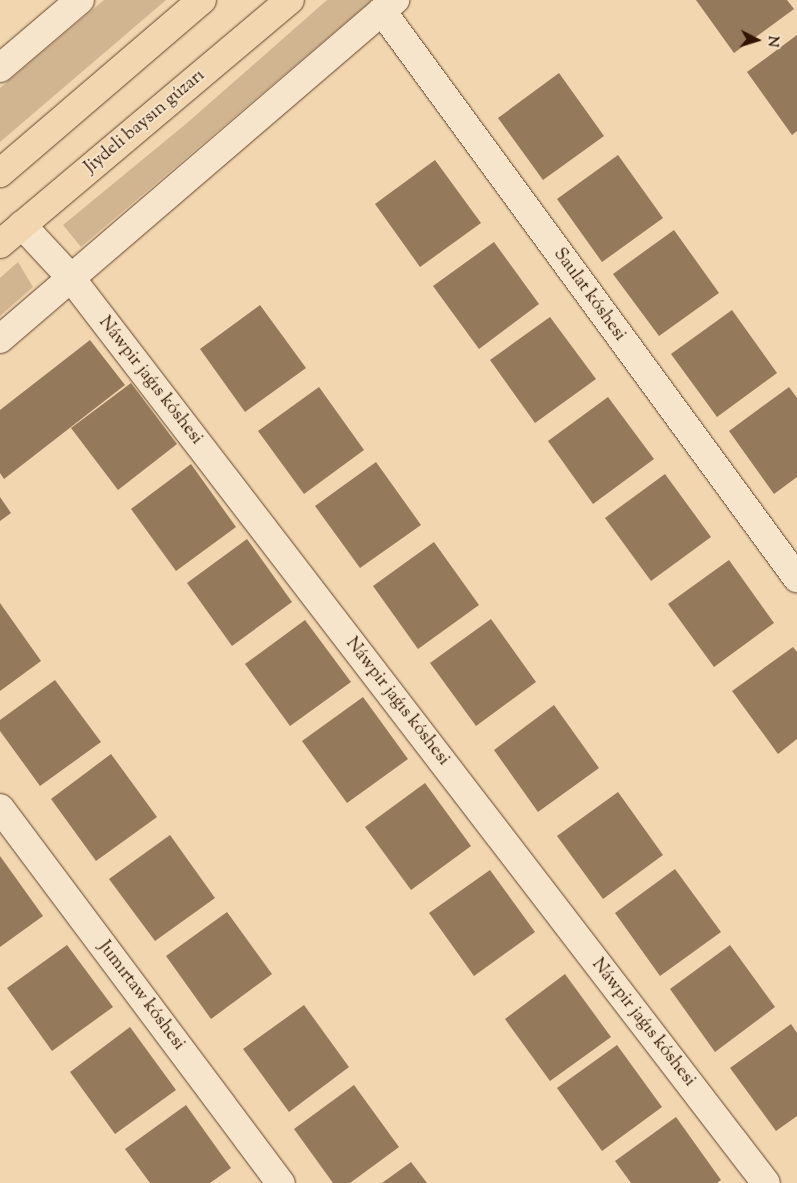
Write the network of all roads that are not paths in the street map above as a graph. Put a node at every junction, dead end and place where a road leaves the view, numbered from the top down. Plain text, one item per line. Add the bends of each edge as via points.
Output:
1 (80, 0) edge
2 (202, 0) edge
3 (290, 0) edge
4 (388, 5) edge
5 (0, 68) edge
6 (0, 173) edge
7 (22, 225) junction
8 (0, 244) edge
9 (71, 278) junction
10 (0, 339) edge
11 (797, 578) edge
12 (0, 808) edge
13 (281, 1183) edge
14 (766, 1183) edge

1 - 5 street
2 - 6 main road
3 - 7 main road, Jiydeli baysın gúzarı
4 - 9 street
4 - 11 street, Saulat kóshesi
7 - 8 main road, Jiydeli baysın gúzarı
7 - 9 street, Náwpir jaǵıs kóshesi
9 - 10 street
9 - 14 street, Náwpir jaǵıs kóshesi
12 - 13 street, Jumırtaw kóshesi

